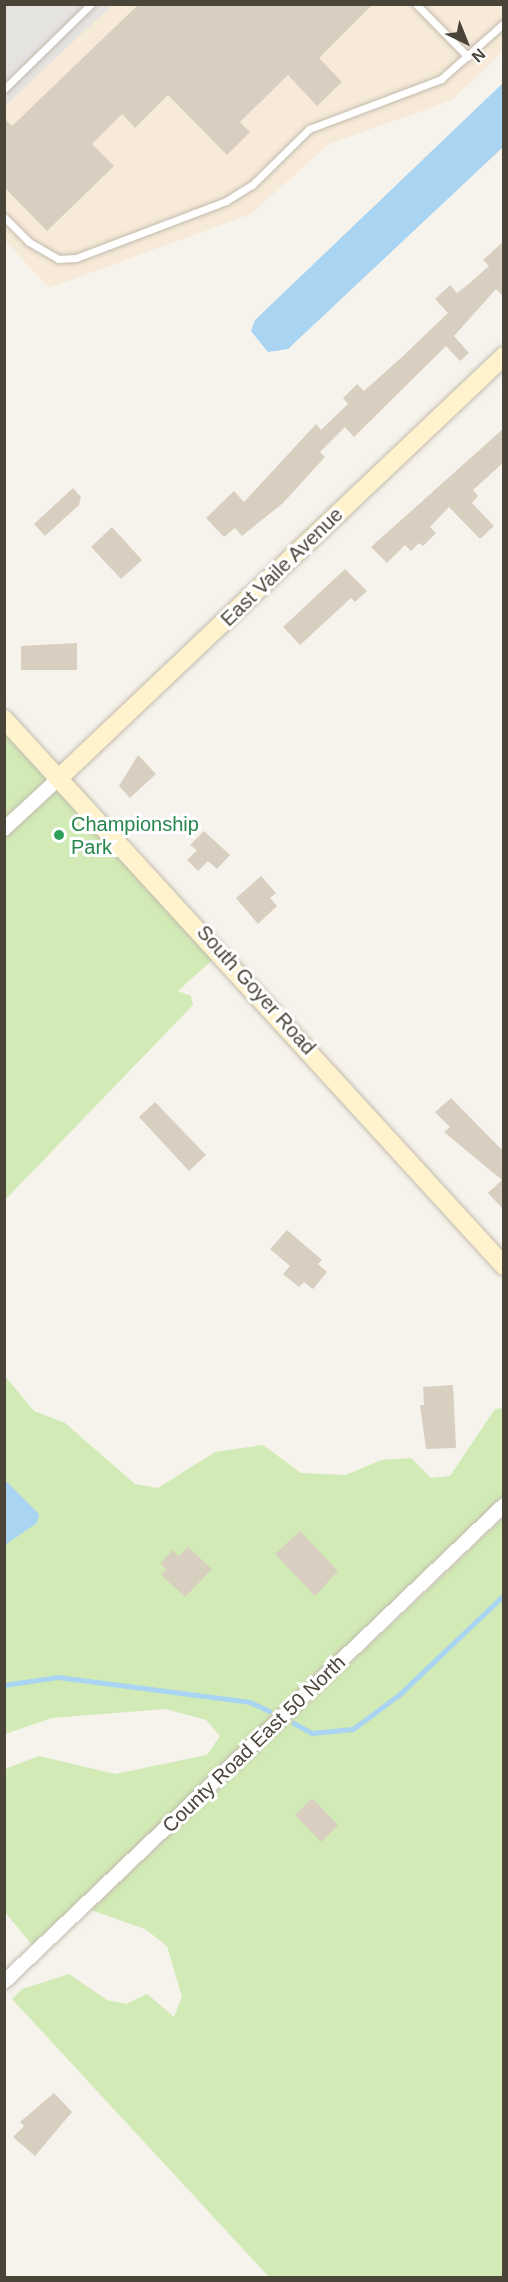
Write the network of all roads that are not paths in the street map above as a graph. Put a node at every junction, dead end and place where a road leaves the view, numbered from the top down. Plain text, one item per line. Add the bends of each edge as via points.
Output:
1 (91, 4) edge
2 (416, 4) edge
3 (504, 23) edge
4 (468, 57) junction
5 (4, 89) edge
6 (4, 217) edge
7 (504, 356) edge
8 (4, 719) edge
9 (60, 778) junction
10 (4, 829) edge
11 (504, 1266) edge
12 (504, 1505) edge
13 (4, 1982) edge

1 - 5 lane
2 - 4 lane
3 - 4 lane
4 - 6 lane via 441,79 309,129 252,185 226,201 76,258 45,255
7 - 9 street, East Vaile Avenue
8 - 9 street, South Goyer Road
9 - 10 street
9 - 11 street, South Goyer Road
12 - 13 street, County Road East 50 North

